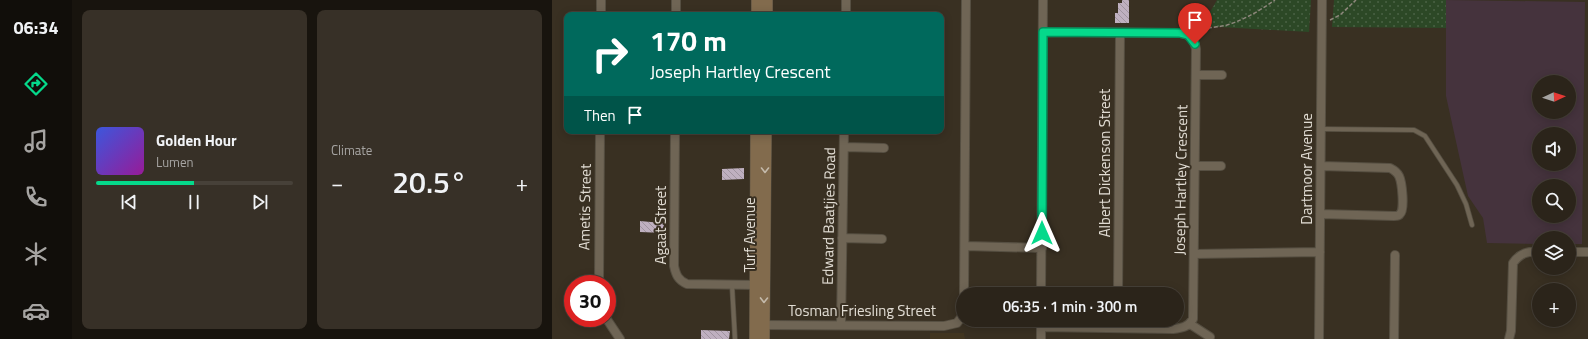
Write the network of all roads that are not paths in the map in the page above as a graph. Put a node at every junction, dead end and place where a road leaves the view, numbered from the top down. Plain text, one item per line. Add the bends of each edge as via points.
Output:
1 (601, 0) edge
2 (676, 0) edge
3 (757, 0) edge
4 (767, 0) edge
5 (846, 0) edge
6 (966, 0) edge
7 (1043, 0) edge
8 (1322, 0) edge
9 (601, 12) edge
10 (676, 12) edge
11 (757, 12) edge
12 (767, 12) edge
13 (846, 12) edge
14 (1043, 32) junction
15 (1120, 33) junction
16 (1196, 75) junction
17 (1222, 76) dead end
18 (1321, 129) junction
19 (600, 134) edge
20 (675, 134) edge
21 (756, 134) edge
22 (766, 134) edge
23 (844, 134) edge
24 (844, 147) junction
25 (884, 148) dead end
26 (1195, 166) junction
27 (1221, 166) dead end
28 (1321, 166) junction
29 (1320, 214) junction
30 (1472, 225) dead end
31 (842, 238) junction
32 (882, 239) dead end
33 (965, 246) junction
34 (1042, 248) junction
35 (1320, 252) junction
36 (1532, 252) edge
37 (1576, 252) edge
38 (1588, 252) edge
39 (1194, 254) junction
40 (1395, 255) dead end
41 (599, 275) edge
42 (732, 285) junction
43 (760, 285) junction
44 (964, 287) edge
45 (1041, 287) edge
46 (1118, 287) edge
47 (956, 323) edge
48 (1190, 324) junction
49 (760, 325) junction
50 (841, 325) junction
51 (1184, 326) edge
52 (610, 327) edge
53 (1041, 327) edge
54 (1151, 327) edge
55 (1180, 327) edge
56 (1210, 337) dead end
57 (616, 338) edge
58 (735, 339) edge
59 (755, 339) edge
60 (764, 339) edge
61 (1041, 339) edge
62 (1319, 339) edge
63 (1394, 339) edge
64 (1509, 339) edge

1 - 9 street
2 - 10 street
3 - 11 main road
4 - 12 main road
5 - 13 street
6 - 33 street
7 - 14 street
8 - 18 street, Dartmoor Avenue
14 - 15 street
14 - 34 street
15 - 16 street, Joseph Hartley Crescent via 1185,34 1192,38 1196,49
15 - 46 street, Albert Dickenson Street
16 - 17 street
16 - 26 street, Joseph Hartley Crescent
18 - 28 street, Dartmoor Avenue
18 - 30 lane via 1414,130 1425,136 1456,185 1466,204
19 - 41 street, Ametis Street
20 - 42 street, Agaat Street via 676,274 687,284
21 - 43 main road, Turf Avenue
22 -> 43 main road, Turf Avenue
23 - 24 street, Edward Baatjies Road
24 - 25 street
24 - 31 street, Edward Baatjies Road
26 - 27 street
26 - 39 street, Joseph Hartley Crescent
28 - 29 street, Dartmoor Avenue
28 - 29 street via 1385,167 1393,170 1400,177 1403,208 1400,215 1394,216
29 - 35 street, Dartmoor Avenue
31 - 32 street
31 - 50 street, Edward Baatjies Road
33 - 34 street
33 - 44 street
34 - 45 street
35 - 39 street
35 - 62 street, Dartmoor Avenue
36 - 64 street via 1524,253 1513,263
37 - 38 street
39 - 48 street, Joseph Hartley Crescent via 1194,313
40 - 63 street
42 - 43 street, Agaat Street
42 - 58 lane
43 - 49 main road, Turf Avenue
47 - 50 street, Tosman Friesling Street via 944,326
48 - 51 street
48 - 56 street
49 - 50 street, Tosman Friesling Street
49 - 59 main road, Turf Avenue
49 - 60 main road, Turf Avenue
52 - 57 street
53 - 61 street
54 - 55 street

